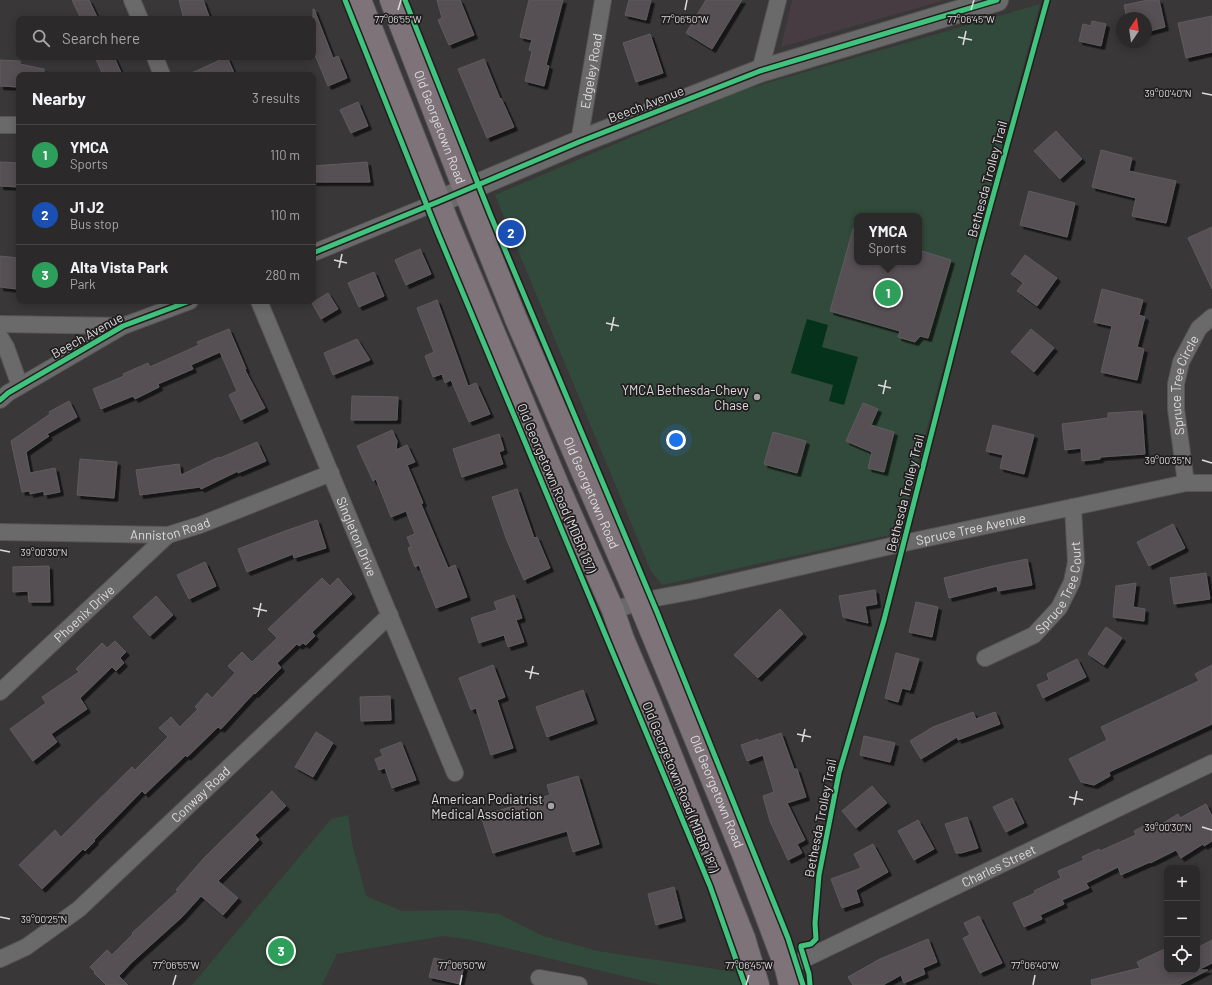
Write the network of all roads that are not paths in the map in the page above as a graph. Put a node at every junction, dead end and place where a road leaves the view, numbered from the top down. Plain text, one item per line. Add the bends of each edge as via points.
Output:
1 (132, 0) edge
2 (360, 0) edge
3 (391, 0) edge
4 (603, 0) edge
5 (778, 0) edge
6 (997, 0) edge
7 (139, 16) edge
8 (156, 60) edge
9 (760, 71) junction
10 (161, 72) edge
11 (0, 125) edge
12 (16, 125) edge
13 (579, 142) junction
14 (465, 190) junction
15 (440, 201) junction
16 (316, 251) edge
17 (182, 304) edge
18 (260, 304) edge
19 (1212, 317) edge
20 (0, 324) edge
21 (123, 326) junction
22 (0, 337) edge
23 (20, 386) junction
24 (0, 400) edge
25 (330, 473) junction
26 (1212, 483) edge
27 (1186, 484) junction
28 (1073, 507) junction
29 (0, 532) edge
30 (168, 535) junction
31 (639, 602) junction
32 (613, 610) junction
33 (390, 616) junction
34 (985, 658) dead end
35 (0, 692) edge
36 (1212, 763) edge
37 (455, 773) dead end
38 (0, 959) edge
39 (788, 977) edge
40 (538, 978) dead end
41 (579, 985) edge
42 (758, 985) edge

1 - 7 street
2 - 15 main road, Old Georgetown Road
3 - 14 main road, Old Georgetown Road
4 - 13 street, Edgeley Road
5 - 9 street
6 - 9 street, Beech Avenue
8 - 10 street
9 - 13 street, Beech Avenue
11 - 12 street
13 - 14 street, Beech Avenue
14 - 15 street, Beech Avenue
14 - 31 main road, Old Georgetown Road via 516,319
15 - 16 street, Beech Avenue
15 - 32 main road, Old Georgetown Road via 559,488
17 - 21 street, Beech Avenue
18 - 25 street, Singleton Drive
19 - 27 street, Spruce Tree Circle via 1199,328 1181,362 1176,384 1176,409
20 - 21 street
21 - 23 street, Beech Avenue
22 - 23 street
23 - 24 street, Beech Avenue
25 - 30 street, Anniston Road via 200,525
25 - 33 street, Singleton Drive
26 - 27 street, Spruce Tree Avenue
27 - 28 street, Spruce Tree Avenue
28 - 31 street, Spruce Tree Avenue
28 - 34 street, Spruce Tree Court via 1076,562 1072,582 1059,608 1034,635
29 - 30 street, Anniston Road
30 - 35 street, Phoenix Drive
31 - 32 street, Spruce Tree Avenue
31 - 39 main road, Old Georgetown Road via 743,854
32 - 42 main road, Old Georgetown Road via 744,938
33 - 37 street, Singleton Drive
33 - 38 street, Conway Road via 79,909 26,947
36 - 39 street, Charles Street
40 - 41 street

